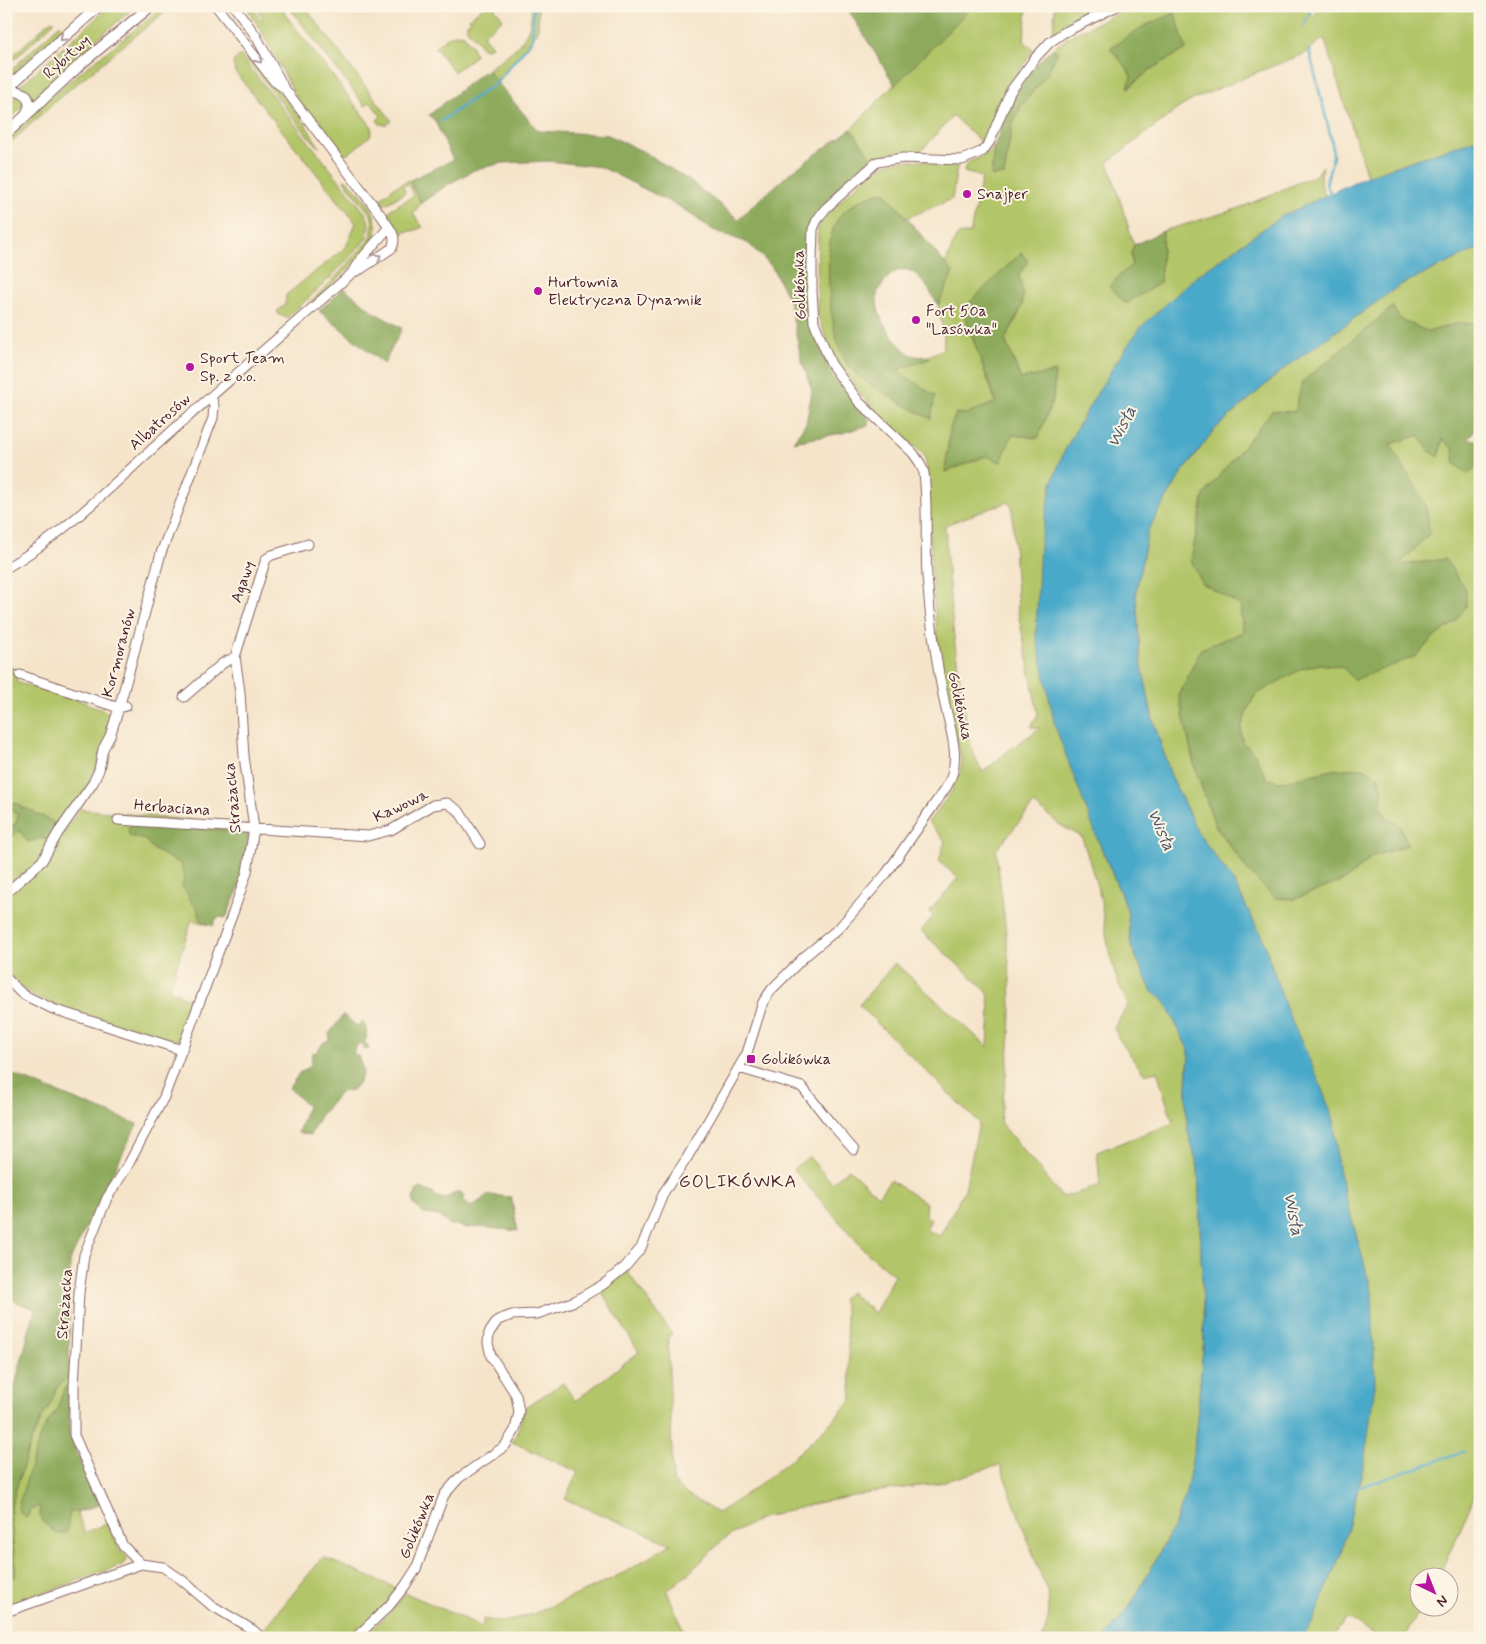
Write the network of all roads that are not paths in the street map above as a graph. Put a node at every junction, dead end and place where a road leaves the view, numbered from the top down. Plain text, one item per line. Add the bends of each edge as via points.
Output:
1 (100, 6) edge
2 (151, 6) edge
3 (216, 6) edge
4 (234, 6) edge
5 (1117, 6) edge
6 (284, 88) junction
7 (6, 89) edge
8 (6, 93) edge
9 (25, 116) junction
10 (6, 134) edge
11 (392, 231) junction
12 (352, 273) junction
13 (211, 396) junction
14 (308, 544) dead end
15 (6, 568) edge
16 (235, 657) junction
17 (20, 675) dead end
18 (184, 697) dead end
19 (123, 707) junction
20 (118, 820) dead end
21 (254, 828) junction
22 (480, 844) dead end
23 (6, 893) edge
24 (6, 978) edge
25 (182, 1050) junction
26 (738, 1068) junction
27 (854, 1150) dead end
28 (141, 1564) junction
29 (6, 1612) edge
30 (262, 1638) edge
31 (355, 1638) edge

1 -> 7 main road, Rybitwy
2 - 9 main road, Rybitwy
3 -> 6 street via 274,81
4 - 6 street via 256,36
5 - 26 street, Golikówka via 1063,33 1036,57 1010,92 983,151 962,160 903,158 877,162 816,220 812,262 814,322 830,364 859,402 913,453 924,473 927,576 935,658 956,760 947,786 886,874 839,928 772,988 763,1002 747,1053
6 - 11 street
8 - 9 main road via 17,91 26,95 30,107
9 - 10 main road, Rybitwy
11 - 12 street, Albatrosów via 357,264
12 -> 11 street, Albatrosów via 392,248
12 - 13 street, Albatrosów
13 - 15 street, Albatrosów via 74,520
13 - 19 street, Kormoranów via 214,416 161,553
14 - 16 street, Agawy via 272,554 266,559
16 - 18 street via 223,663
16 - 21 street, Strażacka
17 - 19 street
19 - 23 street, Kormoranów via 103,750 93,783 42,861
20 - 21 street, Herbaciana
21 - 22 street, Kawowa via 368,836 391,830 433,805 447,803 459,811
21 - 25 street, Strażacka via 247,872
24 - 25 street via 22,994 52,1009
25 - 28 street, Strażacka via 164,1097 104,1206 84,1255 79,1293 74,1435 123,1546
26 - 27 street via 802,1087
26 - 31 street, Golikówka via 664,1192 642,1248 625,1267 575,1301 536,1314 512,1315 498,1320 489,1332 491,1356 516,1395 519,1412 515,1430 505,1446 459,1478 444,1495 416,1569 388,1606
28 - 29 street
28 - 30 street via 163,1567 211,1605

